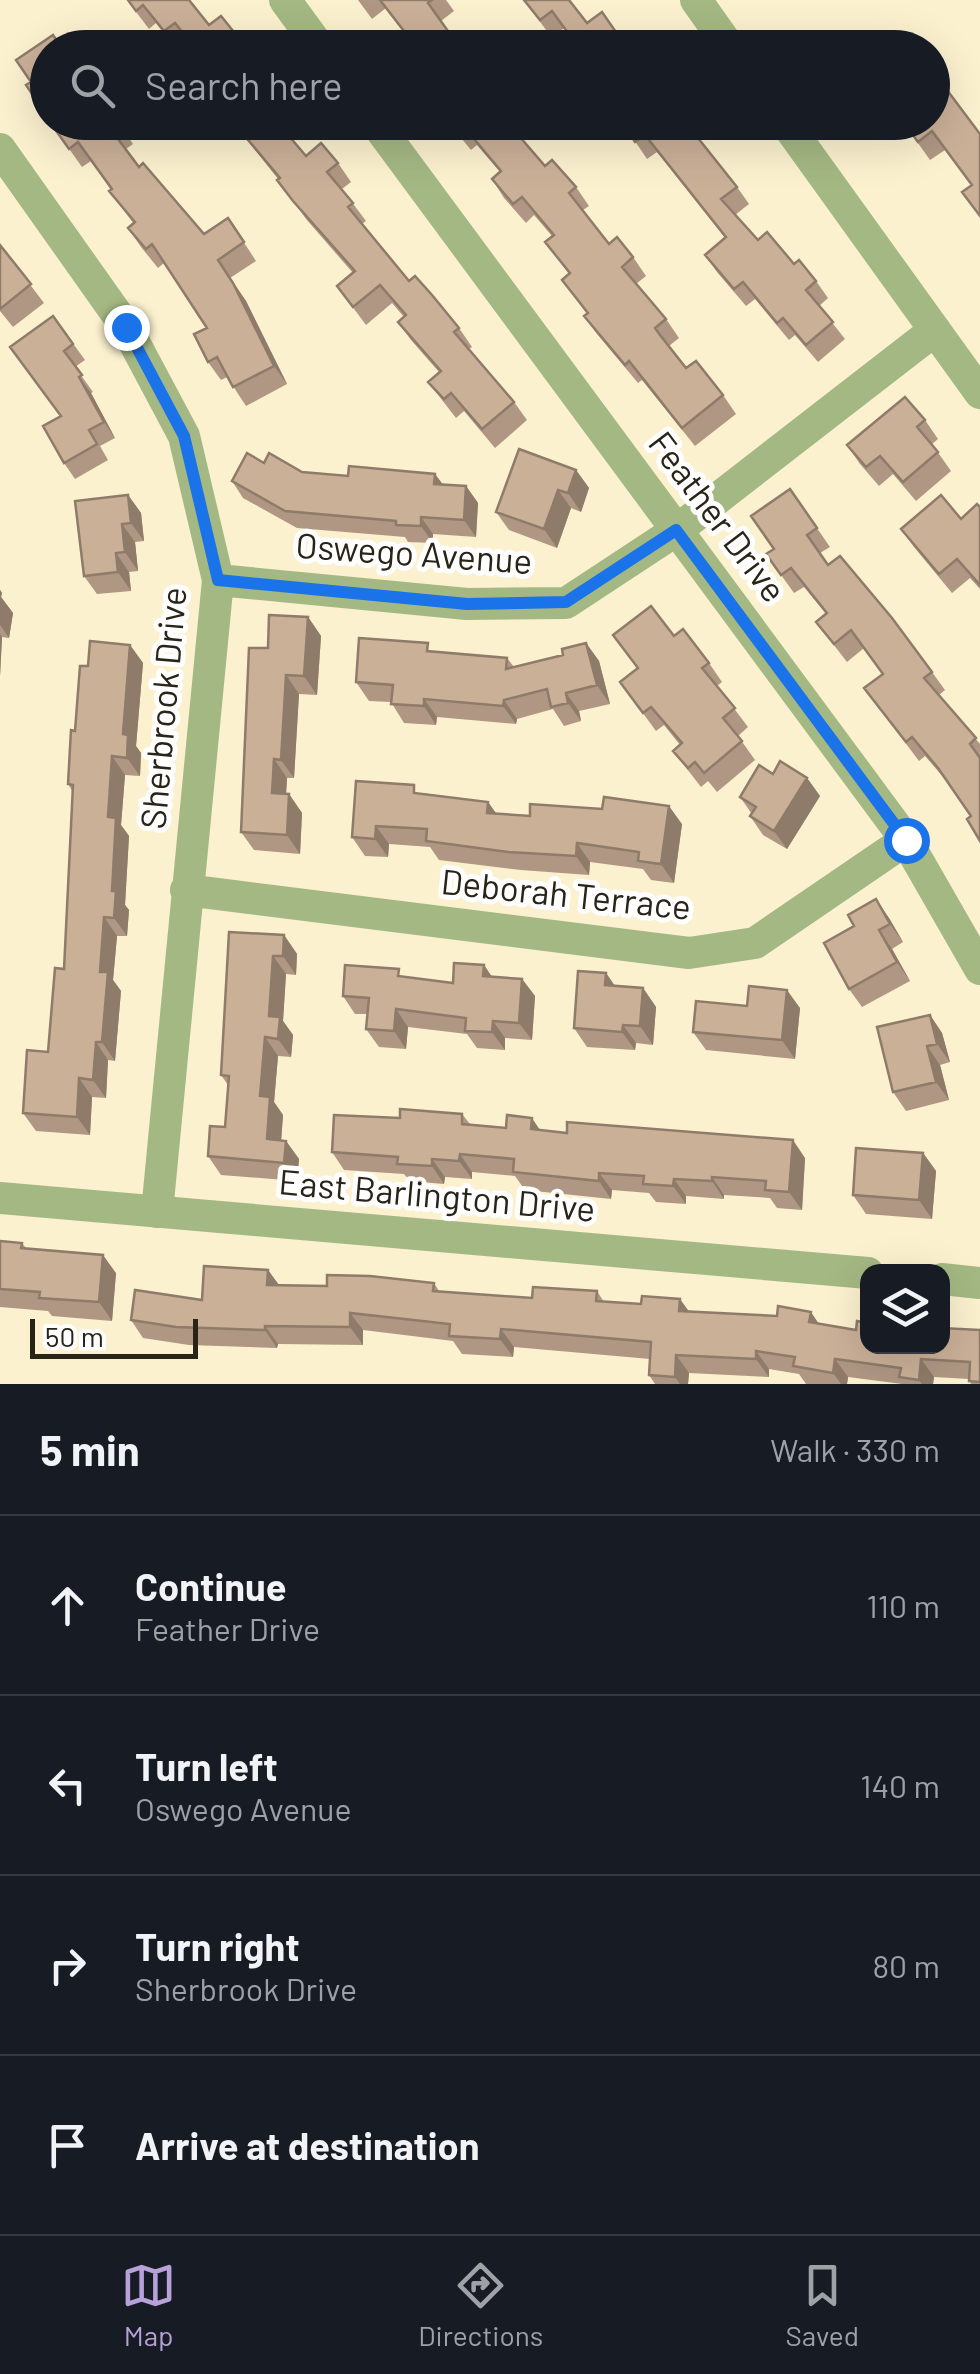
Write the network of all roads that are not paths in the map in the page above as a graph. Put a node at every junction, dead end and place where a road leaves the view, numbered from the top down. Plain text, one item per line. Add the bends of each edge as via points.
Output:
1 (285, 0) edge
2 (696, 0) edge
3 (307, 30) edge
4 (717, 30) edge
5 (388, 140) edge
6 (797, 140) edge
7 (0, 148) edge
8 (9, 184) edge
9 (935, 330) junction
10 (980, 393) edge
11 (676, 530) junction
12 (218, 580) junction
13 (906, 840) junction
14 (186, 890) junction
15 (980, 970) edge
16 (0, 1198) edge
17 (157, 1212) junction
18 (860, 1272) edge
19 (950, 1280) edge
20 (980, 1282) edge

1 - 3 street
2 - 4 street
5 - 11 street, Feather Drive
6 - 9 street
7 - 8 street, Sherbrook Drive
8 - 12 street, Sherbrook Drive via 126,327 184,436
9 - 10 street
9 - 11 street, Oswego Avenue
11 - 12 street, Oswego Avenue via 566,602 467,604
11 - 13 street, Feather Drive
12 - 14 street, Sherbrook Drive
13 - 14 street, Deborah Terrace via 755,943 689,952
13 - 15 street, Feather Drive
14 - 17 street, Sherbrook Drive
16 - 17 street, East Barlington Drive
17 - 18 street, East Barlington Drive
19 - 20 street

